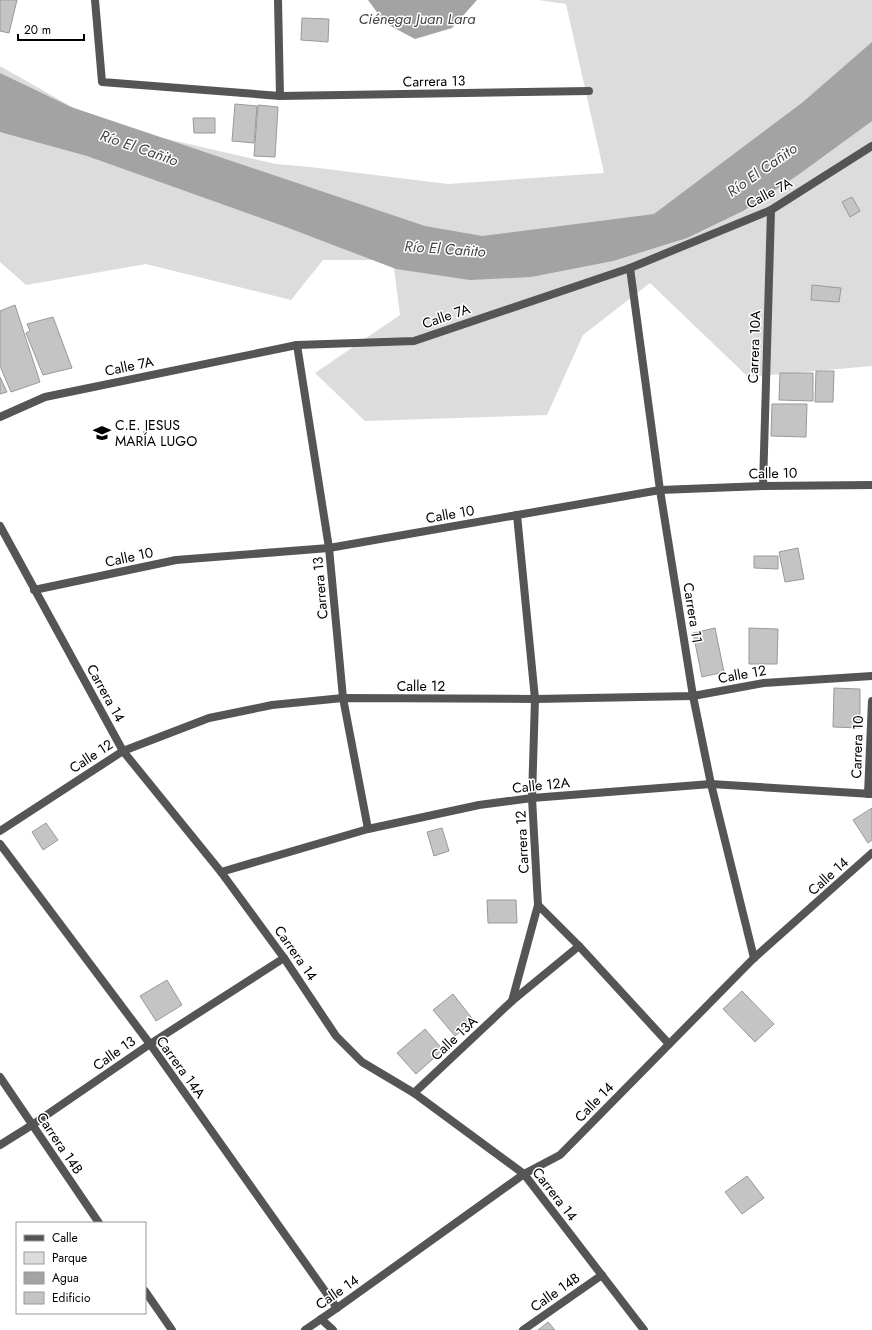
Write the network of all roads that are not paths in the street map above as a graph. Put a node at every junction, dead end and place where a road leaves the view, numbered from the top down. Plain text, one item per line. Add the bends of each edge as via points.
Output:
1 (95, 0) edge
2 (278, 0) edge
3 (589, 91) dead end
4 (280, 96) junction
5 (872, 146) edge
6 (771, 210) junction
7 (630, 268) junction
8 (296, 345) junction
9 (0, 416) edge
10 (872, 485) edge
11 (763, 486) junction
12 (660, 490) junction
13 (517, 515) junction
14 (0, 526) edge
15 (329, 548) junction
16 (34, 590) junction
17 (872, 676) edge
18 (693, 696) junction
19 (343, 698) junction
20 (535, 699) junction
21 (872, 701) edge
22 (123, 751) junction
23 (711, 784) junction
24 (870, 794) edge
25 (532, 798) junction
26 (368, 829) junction
27 (0, 831) edge
28 (0, 844) edge
29 (872, 853) edge
30 (221, 872) junction
31 (538, 905) junction
32 (579, 946) junction
33 (284, 958) junction
34 (754, 958) junction
35 (512, 1001) junction
36 (150, 1044) junction
37 (669, 1044) junction
38 (0, 1077) edge
39 (414, 1093) junction
40 (32, 1125) junction
41 (0, 1145) edge
42 (524, 1174) junction
43 (98, 1222) edge
44 (602, 1275) junction
45 (146, 1292) edge
46 (337, 1308) junction
47 (321, 1319) junction
48 (172, 1330) edge
49 (305, 1330) edge
50 (333, 1330) edge
51 (523, 1330) edge
52 (644, 1330) edge

1 - 4 street, Carrera 13 via 102,82
2 - 4 street
3 - 4 street, Carrera 13
5 - 6 street, Calle 7A
6 - 7 street, Calle 7A
6 - 11 street, Carrera 10A
7 - 8 street, Calle 7A via 414,341
7 - 12 street, Carrera 11
8 - 9 street, Calle 7A via 45,397
8 - 15 street, Carrera 13
10 - 11 street, Calle 10
11 - 12 street, Calle 10
12 - 13 street, Calle 10
12 - 18 street, Carrera 11
13 - 15 street, Calle 10
13 - 20 street, Carrera 12
14 - 16 street, Carrera 14
15 - 16 street, Calle 10 via 176,560
15 - 19 street, Carrera 13
16 - 22 street, Carrera 14
17 - 18 street, Calle 12 via 764,683
18 - 20 street, Calle 12
18 - 23 street, Carrera 11
19 - 20 street, Calle 12
19 - 22 street, Calle 12 via 272,705 209,718
19 - 26 street, Carrera 13
20 - 25 street, Carrera 12
21 - 24 street, Carrera 10
22 - 27 street, Calle 12
22 - 30 street, Carrera 14
23 - 24 street, Calle 12A
23 - 25 street, Calle 12A
23 - 34 street, Carrera 11
25 - 26 street, Calle 12A via 479,805
25 - 31 street, Carrera 12
26 - 30 street, Calle 12A
28 - 36 street, Carrera 14A
29 - 34 street, Calle 14
30 - 33 street, Carrera 14
31 - 32 street
31 - 35 street
32 - 35 street, Calle 13A
32 - 37 street
33 - 36 street, Calle 13
33 - 39 street, Carrera 14 via 336,1036 362,1062
34 - 37 street, Calle 14
35 - 39 street, Calle 13A
36 - 40 street, Calle 13
36 - 46 street, Carrera 14A
37 - 42 street, Calle 14 via 560,1155
38 - 40 street, Carrera 14B
39 - 42 street, Carrera 14
40 - 41 street, Calle 13
40 - 43 street, Carrera 14B
42 - 44 street, Carrera 14
42 - 46 street, Calle 14
44 - 51 street, Calle 14B
44 - 52 street, Carrera 14
45 - 48 street
46 - 47 street, Calle 14
47 - 49 street, Calle 14
47 - 50 street

